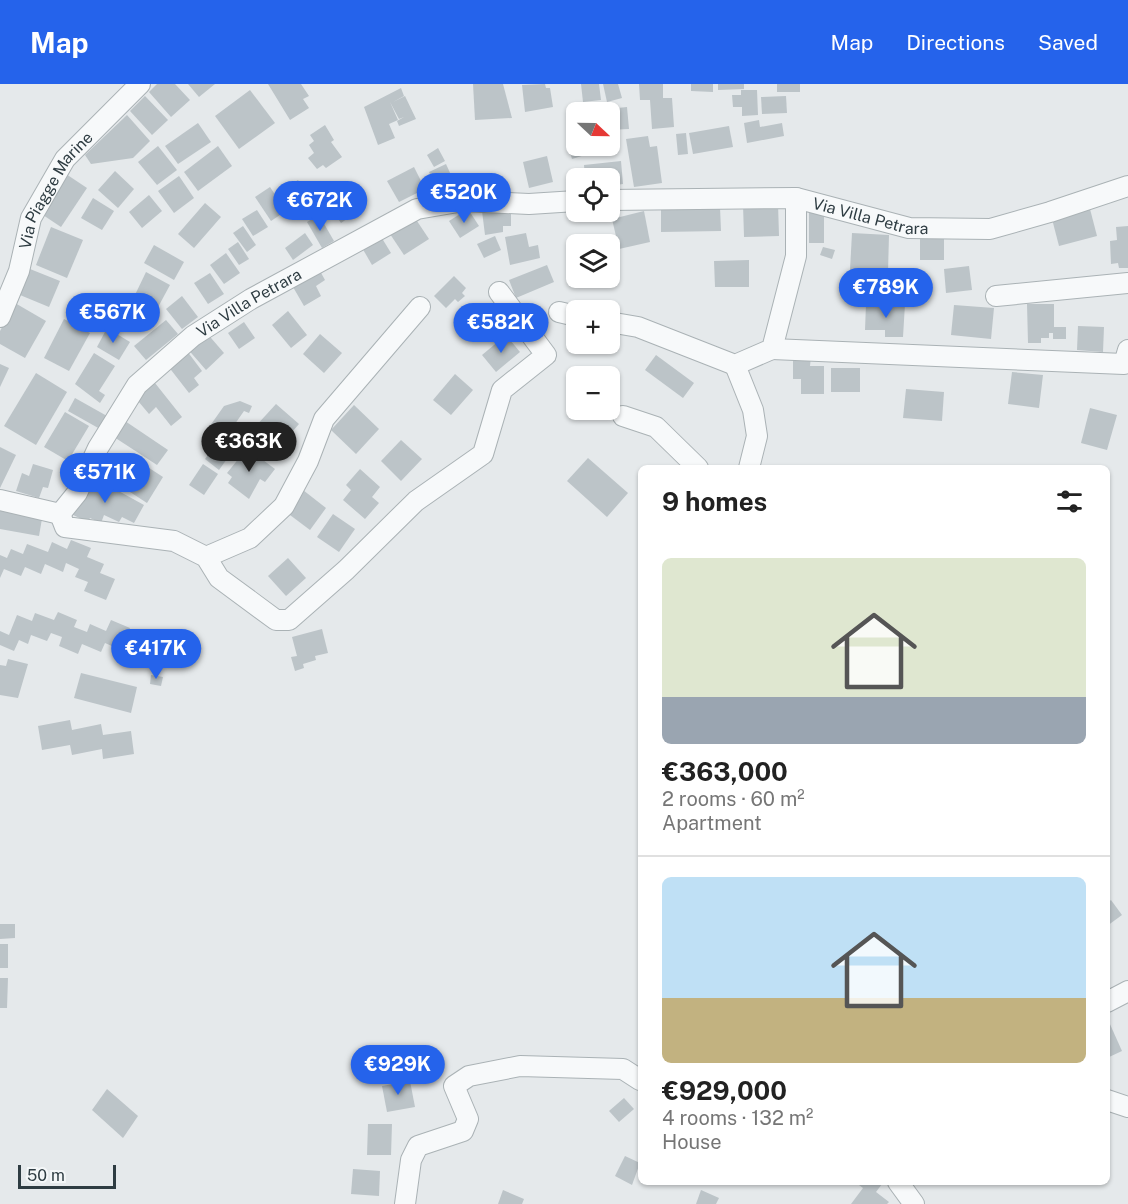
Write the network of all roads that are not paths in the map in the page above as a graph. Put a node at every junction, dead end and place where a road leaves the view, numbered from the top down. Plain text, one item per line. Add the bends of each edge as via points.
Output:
1 (140, 84) edge
2 (1128, 186) edge
3 (796, 198) junction
4 (620, 200) edge
5 (566, 202) edge
6 (1128, 283) edge
7 (499, 291) dead end
8 (996, 296) dead end
9 (420, 307) dead end
10 (0, 316) edge
11 (620, 324) edge
12 (772, 349) junction
13 (1128, 350) edge
14 (735, 365) junction
15 (623, 416) dead end
16 (695, 465) edge
17 (750, 465) edge
18 (0, 500) edge
19 (60, 514) junction
20 (206, 556) junction
21 (1128, 991) edge
22 (1110, 1000) edge
23 (638, 1079) edge
24 (1110, 1101) edge
25 (1128, 1107) edge
26 (900, 1185) edge
27 (405, 1204) edge
28 (914, 1204) edge

1 - 10 street, Via Piagge Marine via 65,159 31,218 18,271
2 - 3 street, Via Villa Petrara via 990,228 909,228
3 - 4 street, Via Villa Petrara
3 - 12 street via 796,256
5 - 19 street, Via Villa Petrara via 464,201 417,209 251,299 193,336 137,386 103,439 77,493
6 - 8 street
7 - 20 street via 546,355 502,390 483,454 416,501 289,620 276,620 219,578
9 - 20 street via 324,419 308,461 284,506 250,538
11 - 14 street via 638,327
12 - 13 street via 1124,364
12 - 14 street
14 - 17 street via 753,410 758,436
15 - 16 street via 656,427
18 - 19 street
19 - 20 street via 65,527 174,542
21 - 22 street
23 - 27 street via 623,1069 520,1066 469,1076 454,1086 468,1119 463,1131 418,1146 411,1160
24 - 25 street
26 - 28 street

